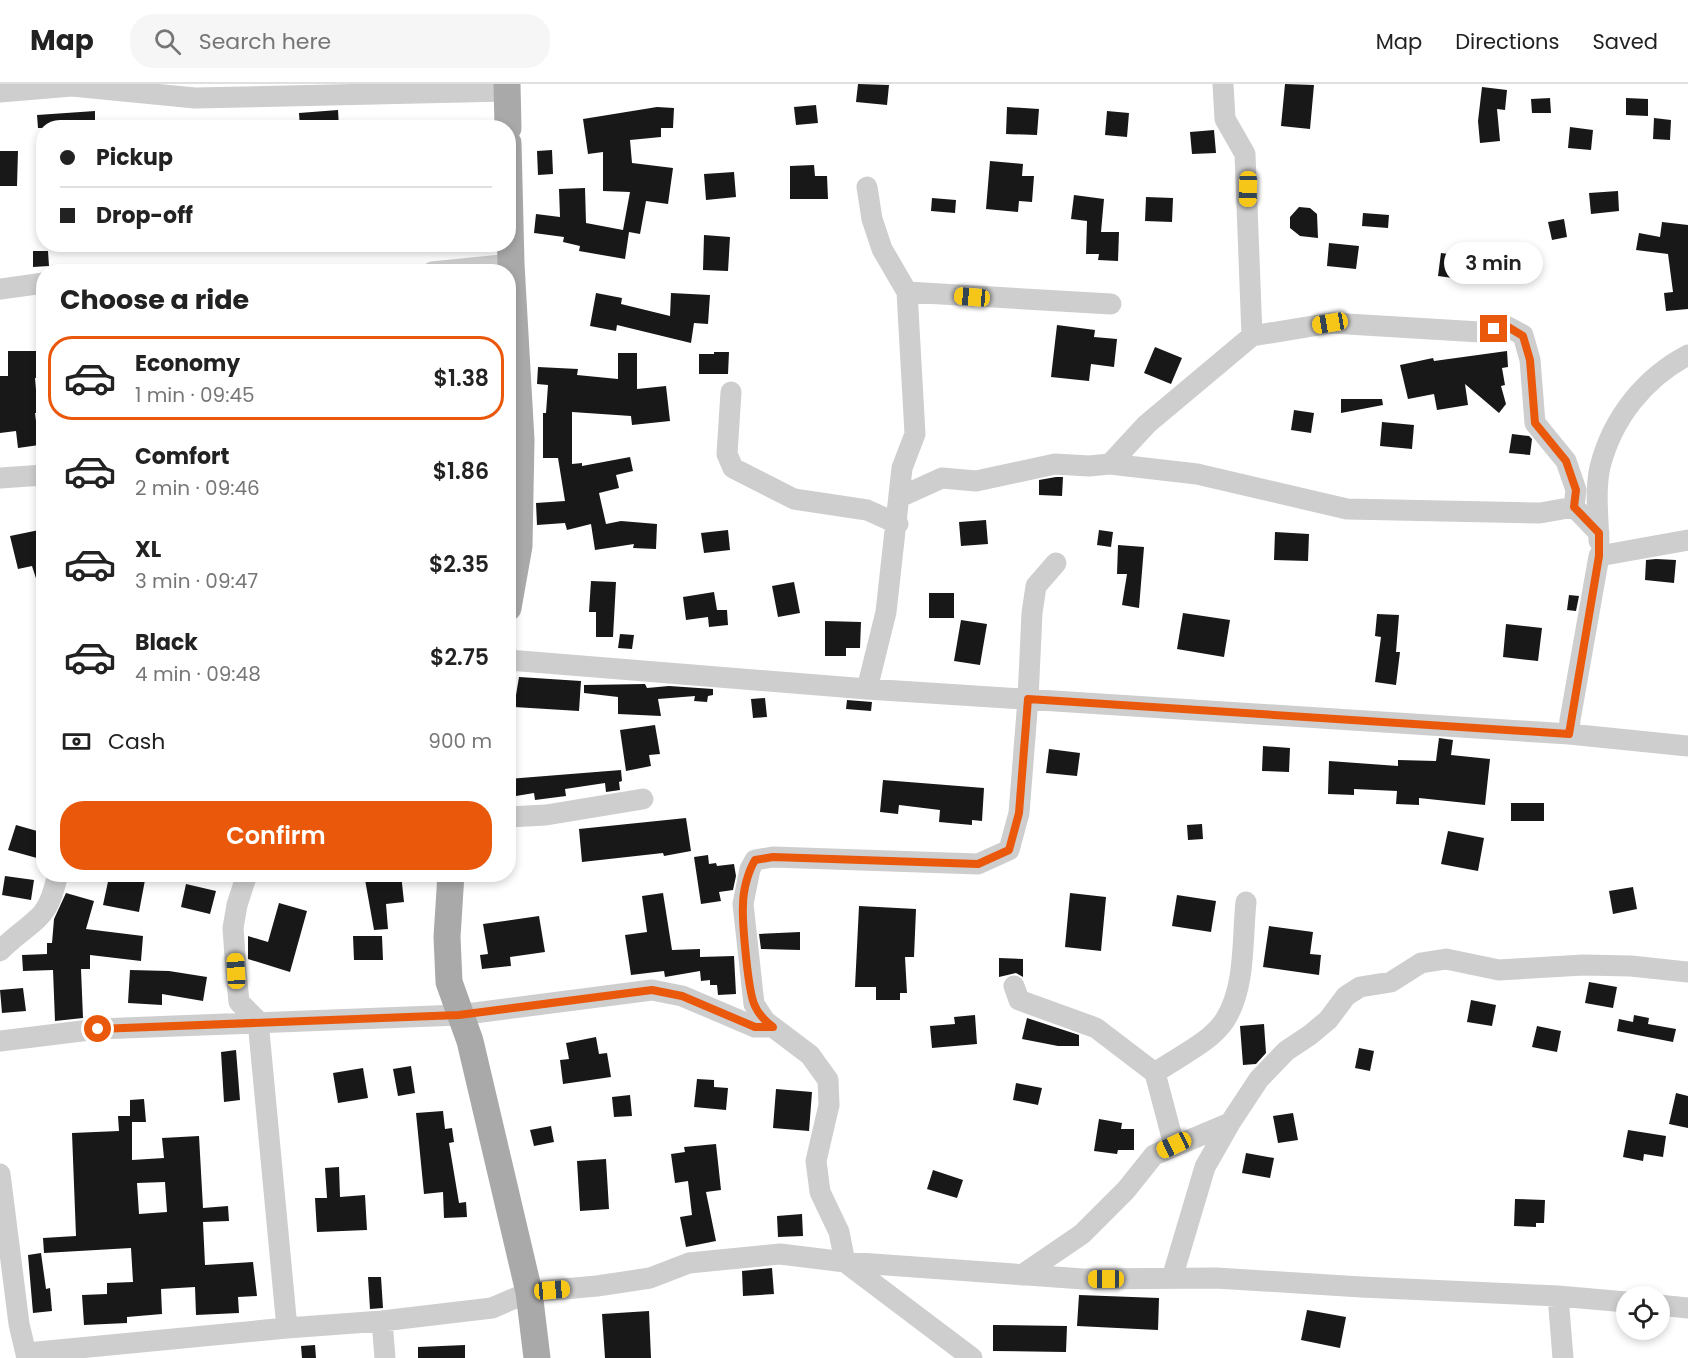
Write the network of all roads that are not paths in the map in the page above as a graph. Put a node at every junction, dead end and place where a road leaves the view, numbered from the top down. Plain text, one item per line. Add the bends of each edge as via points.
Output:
1 (1223, 84) edge
2 (507, 88) edge
3 (0, 92) edge
4 (508, 120) edge
5 (867, 187) dead end
6 (511, 252) edge
7 (511, 264) edge
8 (36, 284) edge
9 (0, 289) edge
10 (907, 292) junction
11 (1111, 304) dead end
12 (1252, 336) junction
13 (1688, 355) edge
14 (731, 392) dead end
15 (1110, 464) junction
16 (516, 466) edge
17 (36, 476) edge
18 (0, 478) edge
19 (900, 497) junction
20 (1574, 507) junction
21 (898, 524) junction
22 (1599, 533) junction
23 (1688, 540) edge
24 (1599, 556) junction
25 (1056, 562) dead end
26 (516, 563) edge
27 (516, 661) edge
28 (867, 689) junction
29 (1028, 699) junction
30 (1569, 734) junction
31 (1688, 746) edge
32 (643, 799) dead end
33 (516, 817) edge
34 (56, 882) edge
35 (244, 882) edge
36 (450, 882) edge
37 (1246, 902) dead end
38 (0, 951) edge
39 (1688, 972) edge
40 (1014, 986) dead end
41 (459, 1015) junction
42 (258, 1021) junction
43 (773, 1027) junction
44 (0, 1041) edge
45 (1155, 1073) junction
46 (1230, 1123) junction
47 (1174, 1145) junction
48 (0, 1174) edge
49 (845, 1262) junction
50 (1022, 1275) junction
51 (1172, 1278) junction
52 (529, 1292) junction
53 (1558, 1296) junction
54 (1616, 1301) edge
55 (1670, 1306) edge
56 (1688, 1308) edge
57 (382, 1321) junction
58 (287, 1328) junction
59 (27, 1355) edge
60 (385, 1358) edge
61 (537, 1358) edge
62 (970, 1358) edge
63 (1563, 1358) edge

1 - 12 street via 1225,119 1245,154
2 - 3 street via 195,98 72,86
2 - 4 main road
5 - 10 street via 882,249
6 - 7 main road
8 - 9 street
10 - 11 street
10 - 19 street via 915,435 902,468
12 - 15 street via 1147,424
12 - 20 street via 1330,323 1480,332 1508,327 1523,336 1530,360 1535,423 1566,461 1576,490
13 - 22 street via 1634,396 1617,422 1599,469
14 - 21 street via 728,454 733,468 794,499 867,510
15 - 19 street via 1055,464 976,481 942,478
15 - 20 street via 1197,474 1347,509 1540,513
16 - 26 main road
17 - 18 street
19 - 21 street
20 - 22 street
21 - 28 street via 886,612
22 - 24 street
23 - 24 street
24 - 30 street
25 - 29 street via 1036,586
27 - 28 street
28 - 29 street
29 - 30 street
29 - 43 street via 1019,813 1009,850 978,864 773,857 755,860 743,904 747,956 754,1004
30 - 31 street
32 - 33 street
34 - 38 street via 41,916
35 - 42 street via 233,928 236,971 240,1002
36 - 41 main road via 449,982
37 - 45 street via 1237,992 1225,1021
39 - 46 street via 1583,965 1499,970 1446,959 1421,963 1391,982 1359,987 1347,996 1328,1020 1259,1079
40 - 45 street via 1019,1000 1096,1028
41 - 42 street
41 - 43 street via 652,990 682,996 755,1027
41 - 52 main road via 470,1041
42 - 44 street via 98,1029
42 - 58 street
43 - 49 street via 810,1055 828,1080 829,1105 816,1161 819,1192 839,1232
45 - 47 street
46 - 47 street
46 - 51 street via 1205,1167
47 - 50 street via 1154,1155 1082,1234
48 - 59 street via 19,1324
49 - 50 street
49 - 52 street via 780,1254 735,1257 688,1263 639,1280
49 - 62 street
50 - 51 street
51 - 53 street
52 - 57 street via 492,1308
52 - 61 main road
53 - 54 street
53 - 63 street
55 - 56 street
57 - 58 street
57 - 60 street
58 - 59 street

